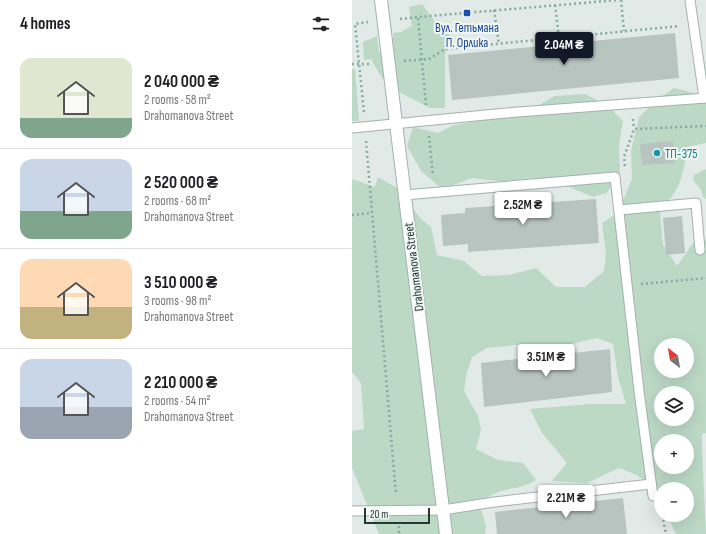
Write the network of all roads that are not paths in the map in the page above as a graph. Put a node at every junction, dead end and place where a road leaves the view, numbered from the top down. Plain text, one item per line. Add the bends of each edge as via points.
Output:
1 (381, 0) edge
2 (690, 0) edge
3 (705, 98) edge
4 (396, 123) junction
5 (352, 128) edge
6 (404, 195) junction
7 (619, 210) junction
8 (700, 250) dead end
9 (651, 484) junction
10 (653, 496) dead end
11 (443, 510) junction
12 (352, 511) edge
13 (446, 534) edge

1 - 4 street, Drahomanova Street
2 - 3 lane
3 - 4 lane
4 - 5 lane
4 - 6 street, Drahomanova Street
6 - 7 lane via 615,177
6 - 11 street, Drahomanova Street
7 - 8 lane via 696,203
7 - 9 lane
9 - 10 lane
9 - 11 lane
11 - 12 lane
11 - 13 street, Drahomanova Street

